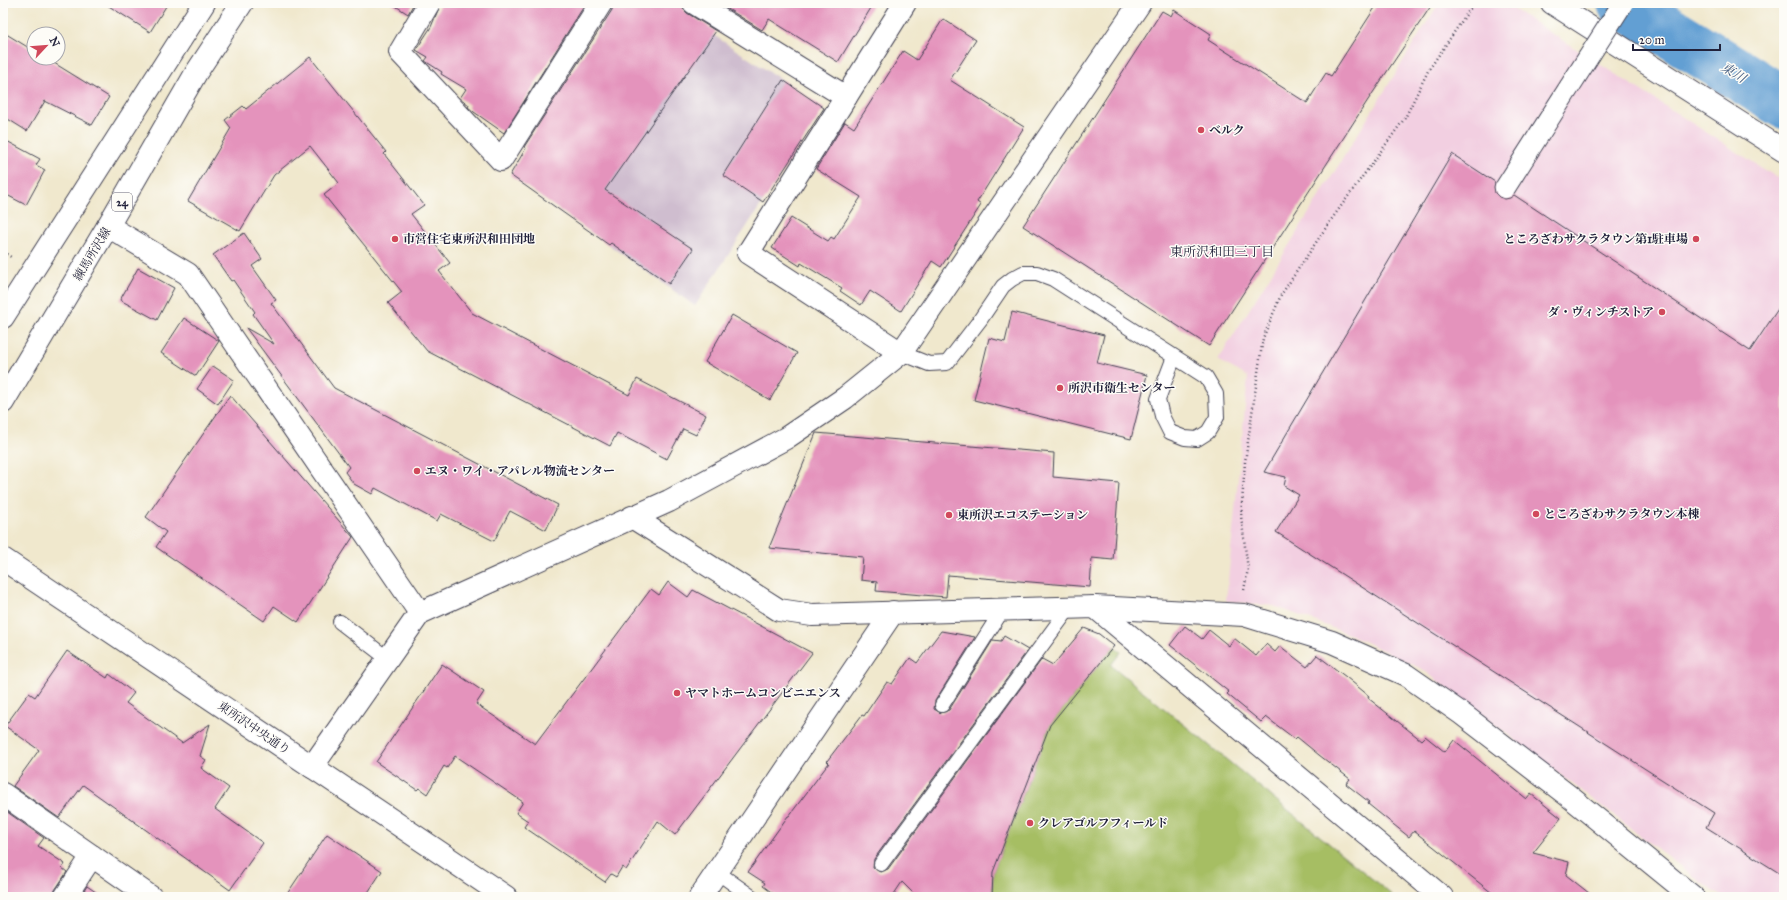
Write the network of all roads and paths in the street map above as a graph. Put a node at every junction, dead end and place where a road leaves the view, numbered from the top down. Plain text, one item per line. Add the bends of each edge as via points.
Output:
1 (242, 3) edge
2 (429, 3) edge
3 (602, 3) edge
4 (694, 3) edge
5 (905, 3) edge
6 (1140, 3) edge
7 (1474, 3) edge
8 (1552, 3) edge
9 (1622, 3) edge
10 (201, 4) edge
11 (846, 97) junction
12 (1784, 151) edge
13 (1505, 188) dead end
14 (108, 226) junction
15 (3, 252) edge
16 (13, 258) dead end
17 (3, 317) edge
18 (902, 353) junction
19 (1174, 357) junction
20 (3, 402) edge
21 (632, 517) junction
22 (3, 559) edge
23 (1070, 607) junction
24 (1095, 607) junction
25 (1003, 609) junction
26 (893, 612) junction
27 (420, 613) junction
28 (1237, 615) junction
29 (340, 622) dead end
30 (388, 659) junction
31 (942, 705) dead end
32 (312, 767) junction
33 (3, 794) edge
34 (92, 856) junction
35 (881, 864) dead end
36 (717, 872) junction
37 (504, 896) edge
38 (65, 897) edge
39 (151, 897) edge
40 (700, 897) edge
41 (752, 897) edge
42 (1442, 897) edge
43 (1693, 897) edge

1 - 14 street, 練馬所沢線 / 24 via 196,73
2 - 3 street via 400,52 501,160
4 - 11 street
5 - 11 street
6 - 18 street
7 - 28 path via 1428,71 1405,118 1331,220 1281,295 1263,338 1245,462 1241,516 1248,569
8 - 12 street
9 - 13 street, bridge
10 - 17 street
11 - 18 street via 748,253
14 - 20 street, 練馬所沢線 / 24
14 - 27 street via 188,274
15 - 16 path
18 - 19 lane via 929,364 947,363 1004,286 1023,273 1037,273 1053,279
18 - 21 street via 845,398 786,438 669,501
19 - 19 lane via 1206,377 1216,394 1217,417 1208,432 1197,440 1170,432 1162,416 1158,399
21 - 26 street via 779,610 812,615
21 - 27 street
22 - 32 street, 東所沢中央通り
23 - 24 street
23 - 25 street
23 - 35 lane
24 - 28 street
24 - 42 street
25 - 26 street
25 - 31 lane
26 - 36 street
27 - 30 street
28 - 43 street via 1332,642 1406,675 1564,792
29 - 30 lane
30 - 32 street
32 - 37 street, 東所沢中央通り
33 - 34 street
34 - 38 street
34 - 39 street
36 - 40 street
36 - 41 lane

